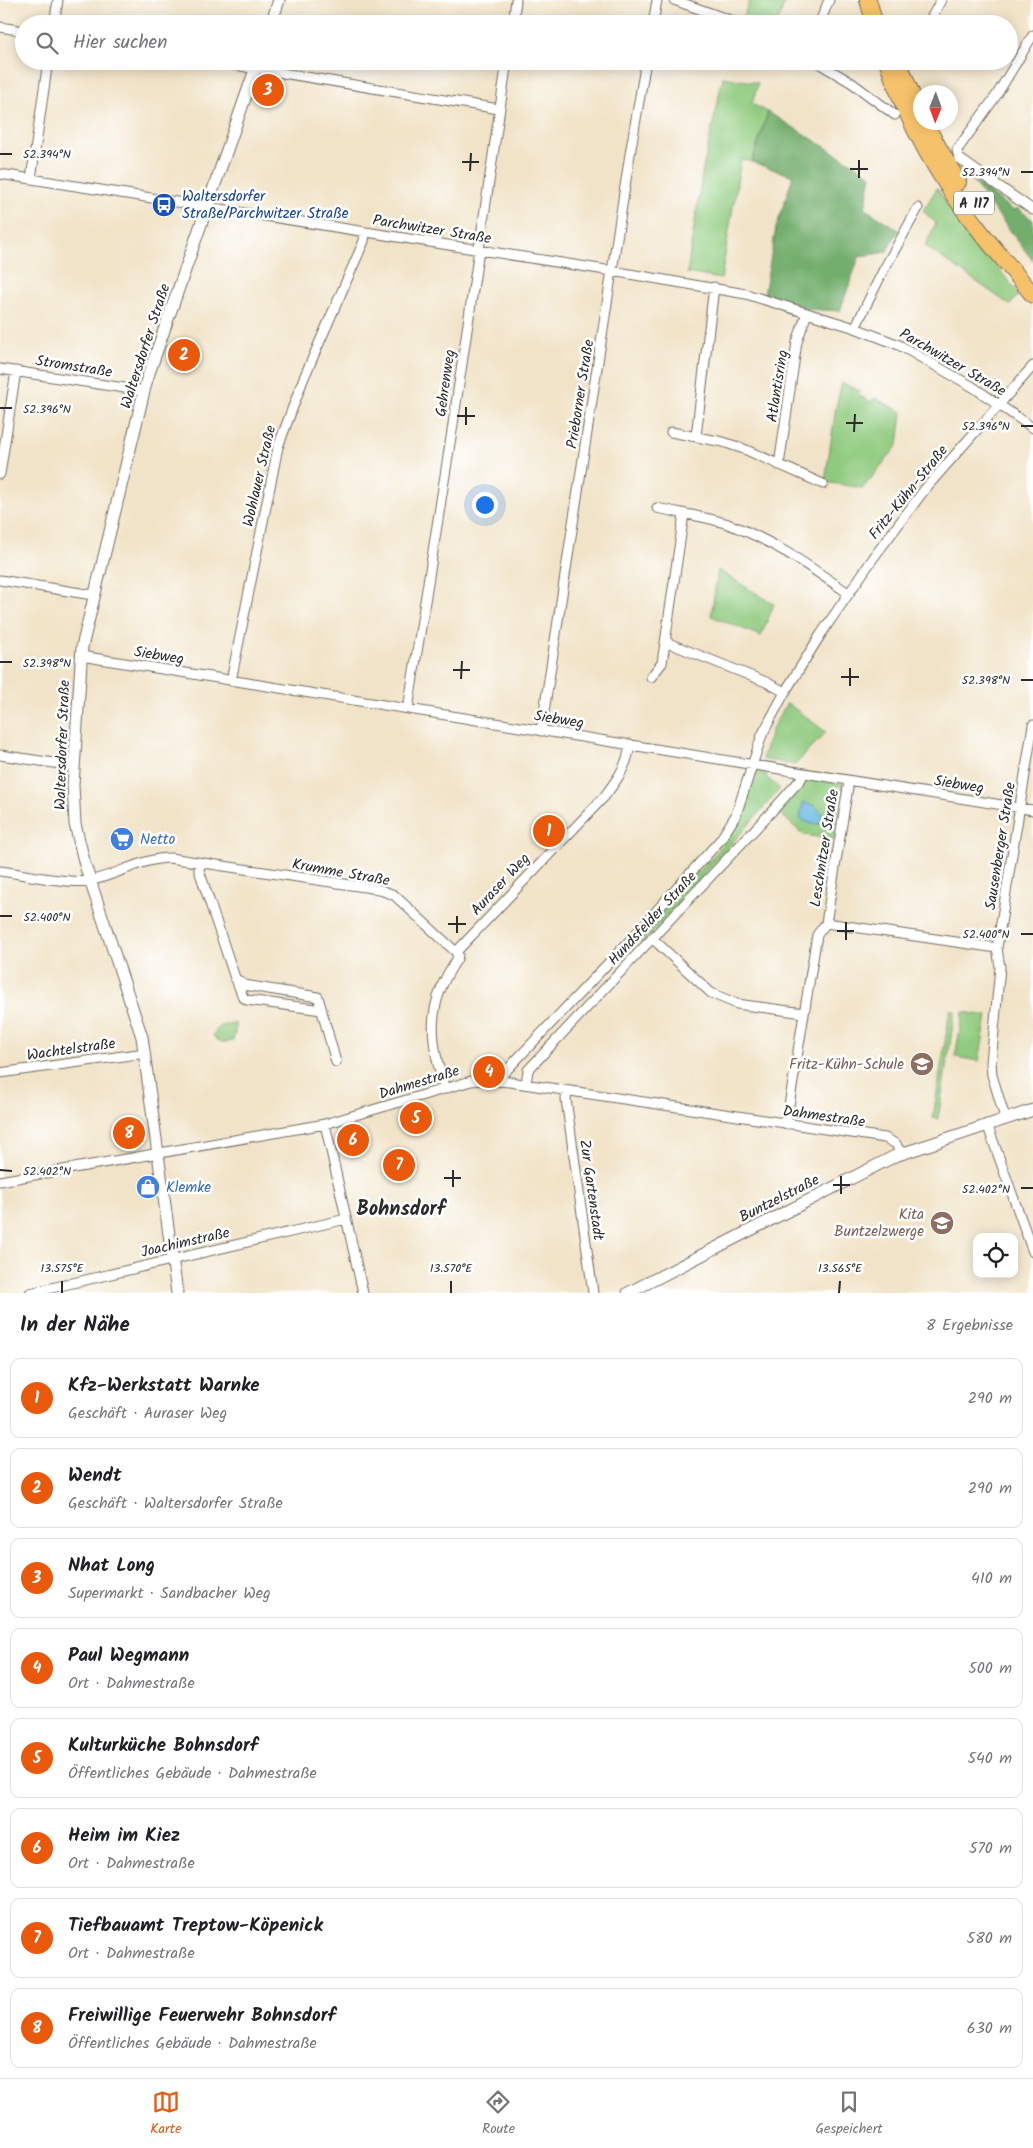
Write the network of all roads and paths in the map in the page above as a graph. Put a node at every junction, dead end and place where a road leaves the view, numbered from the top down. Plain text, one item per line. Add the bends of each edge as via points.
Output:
1 (58, 0) edge
2 (279, 0) edge
3 (516, 0) edge
4 (657, 0) edge
5 (674, 0) edge
6 (829, 0) edge
7 (868, 0) edge
8 (880, 0) edge
9 (941, 0) edge
10 (56, 15) edge
11 (274, 15) edge
12 (514, 15) edge
13 (654, 15) edge
14 (715, 15) edge
15 (823, 15) edge
16 (872, 15) edge
17 (884, 15) edge
18 (933, 15) edge
19 (0, 27) edge
20 (15, 30) edge
21 (1033, 35) edge
22 (1018, 60) edge
23 (47, 70) edge
24 (255, 70) edge
25 (284, 70) edge
26 (506, 70) edge
27 (645, 70) edge
28 (831, 70) edge
29 (890, 70) edge
30 (902, 70) edge
31 (1012, 70) edge
32 (913, 98) edge
33 (499, 109) junction
34 (895, 115) dead end
35 (928, 130) edge
36 (0, 174) edge
37 (31, 179) junction
38 (1032, 207) edge
39 (208, 208) junction
40 (918, 208) dead end
41 (365, 232) junction
42 (478, 250) junction
43 (612, 271) junction
44 (1033, 278) edge
45 (714, 288) junction
46 (1033, 295) edge
47 (808, 313) junction
48 (855, 328) junction
49 (1033, 366) edge
50 (0, 369) edge
51 (16, 371) junction
52 (144, 391) junction
53 (998, 403) junction
54 (1033, 428) edge
55 (670, 432) dead end
56 (696, 436) junction
57 (779, 464) junction
58 (0, 474) edge
59 (823, 484) dead end
60 (657, 508) dead end
61 (684, 514) junction
62 (0, 580) edge
63 (848, 593) junction
64 (94, 595) junction
65 (666, 642) junction
66 (81, 656) junction
67 (651, 676) dead end
68 (231, 681) junction
69 (785, 692) junction
70 (408, 708) junction
71 (1033, 725) edge
72 (541, 730) junction
73 (630, 744) junction
74 (0, 755) edge
75 (752, 765) junction
76 (74, 766) junction
77 (803, 773) junction
78 (849, 781) junction
79 (1020, 808) junction
80 (1033, 810) edge
81 (200, 863) junction
82 (0, 871) edge
83 (91, 881) junction
84 (826, 923) junction
85 (652, 938) junction
86 (998, 948) junction
87 (456, 952) junction
88 (236, 978) junction
89 (322, 1010) junction
90 (804, 1013) junction
91 (145, 1053) junction
92 (336, 1062) dead end
93 (0, 1073) edge
94 (502, 1081) junction
95 (526, 1084) junction
96 (445, 1089) junction
97 (567, 1091) junction
98 (1033, 1110) edge
99 (1005, 1118) junction
100 (325, 1124) junction
101 (786, 1124) junction
102 (987, 1124) junction
103 (159, 1153) junction
104 (901, 1154) junction
105 (0, 1181) edge
106 (346, 1218) junction
107 (1033, 1252) edge
108 (172, 1259) junction
109 (30, 1293) edge
110 (177, 1293) edge
111 (363, 1293) edge
112 (593, 1293) edge
113 (628, 1293) edge

1 - 10 street
2 - 11 street
3 - 12 street
4 - 13 street
5 - 14 street
6 - 15 street
7 - 16 highway
8 - 17 highway
9 - 18 street
19 - 20 street
21 - 22 street
23 - 37 street
24 - 39 street, Waltersdorfer Straße
25 - 33 street
26 - 33 street, Gehrenweg
27 - 43 street, Prieborner Straße
28 - 34 street
29 - 46 highway, A 117 via 936,167 983,235
30 - 32 highway
31 - 38 street via 958,146 958,154 964,162
33 - 42 street, Gehrenweg
35 - 44 highway, A 117 via 956,180
36 - 37 street, Parchwitzer Straße
37 - 39 street, Parchwitzer Straße
39 - 41 street, Parchwitzer Straße
39 - 52 street, Waltersdorfer Straße
40 - 48 street
41 - 42 street, Parchwitzer Straße
41 - 68 street, Wohlauer Straße via 280,441
42 - 43 street, Parchwitzer Straße
42 - 70 street, Gehrenweg
43 - 45 street, Parchwitzer Straße
43 - 72 street, Prieborner Straße
45 - 47 street, Parchwitzer Straße
45 - 56 street
47 - 48 street, Parchwitzer Straße
47 - 57 street, Atlantisring via 797,342
48 - 53 street, Parchwitzer Straße via 926,359
49 - 53 street, Fritz-Kühn-Straße
50 - 51 street, Stromstraße
51 - 52 street, Stromstraße
51 - 58 street
52 - 64 street, Waltersdorfer Straße
53 - 54 street, Parchwitzer Straße
53 - 63 street, Fritz-Kühn-Straße via 925,489
55 - 56 street
56 - 57 street via 744,449
57 - 59 street
60 - 61 street
61 - 63 street via 724,523 779,547
61 - 65 street
62 - 64 street
63 - 69 street, Fritz-Kühn-Straße
64 - 66 street, Waltersdorfer Straße
65 - 67 street via 662,663
65 - 69 street
66 - 68 street, Siebweg
66 - 76 street, Waltersdorfer Straße
68 - 70 street, Siebweg
69 - 75 street, Fritz-Kühn-Straße via 762,735
70 - 72 street, Siebweg
71 - 79 street, Sausenberger Straße
72 - 73 street, Siebweg
73 - 75 street, Siebweg
73 - 87 street, Auraser Weg via 628,759 604,796
74 - 76 street
75 - 77 street, Siebweg
75 - 94 street, Hundsfelder Straße via 736,815 710,852 503,1074
76 - 83 street, Waltersdorfer Straße via 75,824
77 - 78 street, Siebweg
77 - 85 street, Hundsfelder Straße via 801,779
78 - 79 street, Siebweg
78 - 84 street, Leschnitzer Straße
79 - 80 street, Siebweg
79 - 86 street, Sausenberger Straße
81 - 83 street, Krumme Straße via 164,858
81 - 87 street, Krumme Straße via 385,891 394,895
81 - 88 street via 199,870
82 - 83 street, Krumme Straße
83 - 91 street, Waltersdorfer Straße via 137,1018
84 - 86 street
84 - 90 street, Leschnitzer Straße via 817,935
85 - 90 street via 711,993 737,1004
85 - 95 street, Hundsfelder Straße via 528,1070
86 - 99 street, Sausenberger Straße via 1000,967 991,1062
87 - 96 street, Auraser Weg via 457,959 439,991 432,1019 433,1045
88 - 89 street via 244,985 318,997
88 - 89 street via 242,997 247,1000
89 - 92 street
90 - 101 street, Leschnitzer Straße
91 - 93 street, Wachtelstraße
91 - 103 street, Waltersdorfer Straße
94 - 95 street, Dahmestraße
94 - 96 street, Dahmestraße via 481,1080
95 - 97 street, Dahmestraße
96 - 100 street, Dahmestraße
97 - 101 street, Dahmestraße
97 - 112 street, Zur Gartenstadt
98 - 99 street, Buntzelstraße
99 - 102 street, Buntzelstraße
100 - 103 street, Dahmestraße
100 - 106 street
101 - 104 street, Dahmestraße via 885,1138 896,1144
102 - 104 street, Buntzelstraße
102 - 107 street
103 - 105 street, Dahmestraße
103 - 108 street, Waltersdorfer Straße
104 - 113 street, Buntzelstraße
106 - 108 street, Joachimstraße
106 - 111 street
108 - 109 street, Joachimstraße
108 - 110 street, Waltersdorfer Straße

